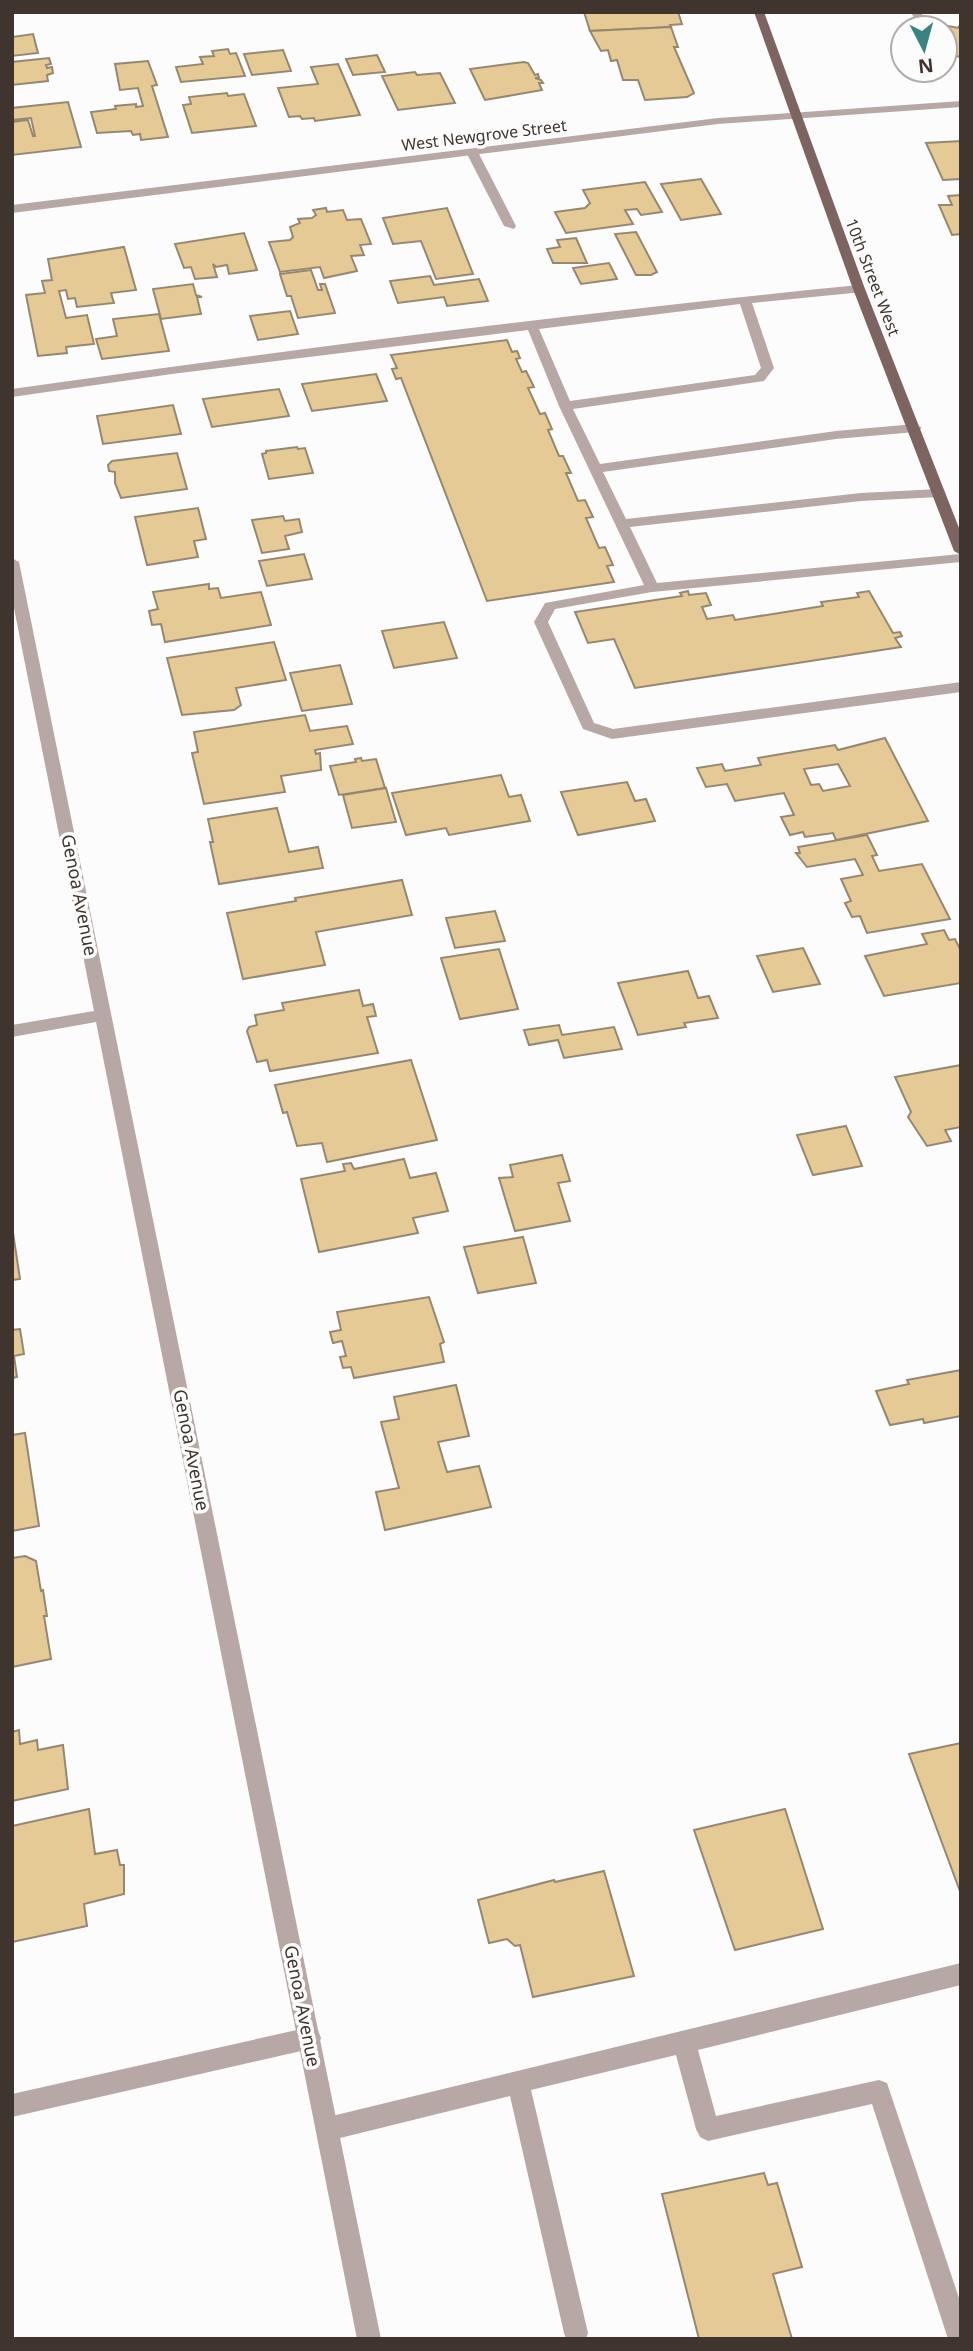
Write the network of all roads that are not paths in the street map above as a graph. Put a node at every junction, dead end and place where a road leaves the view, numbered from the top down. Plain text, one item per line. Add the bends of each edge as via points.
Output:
1 (759, 12) edge
2 (961, 104) edge
3 (796, 114) junction
4 (471, 152) junction
5 (12, 209) edge
6 (510, 226) dead end
7 (859, 289) junction
8 (745, 300) junction
9 (532, 326) junction
10 (12, 393) edge
11 (565, 406) junction
12 (915, 428) junction
13 (595, 469) junction
14 (939, 493) junction
15 (622, 524) junction
16 (961, 551) edge
17 (961, 558) edge
18 (12, 562) edge
19 (652, 588) junction
20 (961, 687) edge
21 (104, 1015) junction
22 (12, 1031) edge
23 (961, 1974) edge
24 (310, 2038) junction
25 (684, 2041) junction
26 (519, 2082) junction
27 (12, 2106) edge
28 (328, 2129) junction
29 (576, 2333) dead end
30 (369, 2339) edge
31 (960, 2339) edge

1 - 3 main road, 10th Street West
2 - 3 street, West Newgrove Street
3 - 4 street, West Newgrove Street
3 - 7 main road, 10th Street West
4 - 5 street, West Newgrove Street
4 - 6 street
7 - 8 street
7 - 12 main road, 10th Street West
8 - 9 street
8 - 11 street via 768,368 760,377
9 - 10 street
9 - 11 street
11 - 13 street
12 - 13 street
12 - 14 main road, 10th Street West
13 - 15 street
14 - 15 street via 861,497
14 - 16 main road, 10th Street West
15 - 19 street
17 - 19 street
18 - 21 street, Genoa Avenue
19 - 20 street via 550,606 541,622 588,726 612,734
21 - 22 street
21 - 24 street, Genoa Avenue
23 - 25 street
24 - 27 street
24 - 28 street, Genoa Avenue
25 - 26 street
25 - 31 street via 708,2129 879,2091
26 - 28 street
26 - 29 street
28 - 30 street, Genoa Avenue

